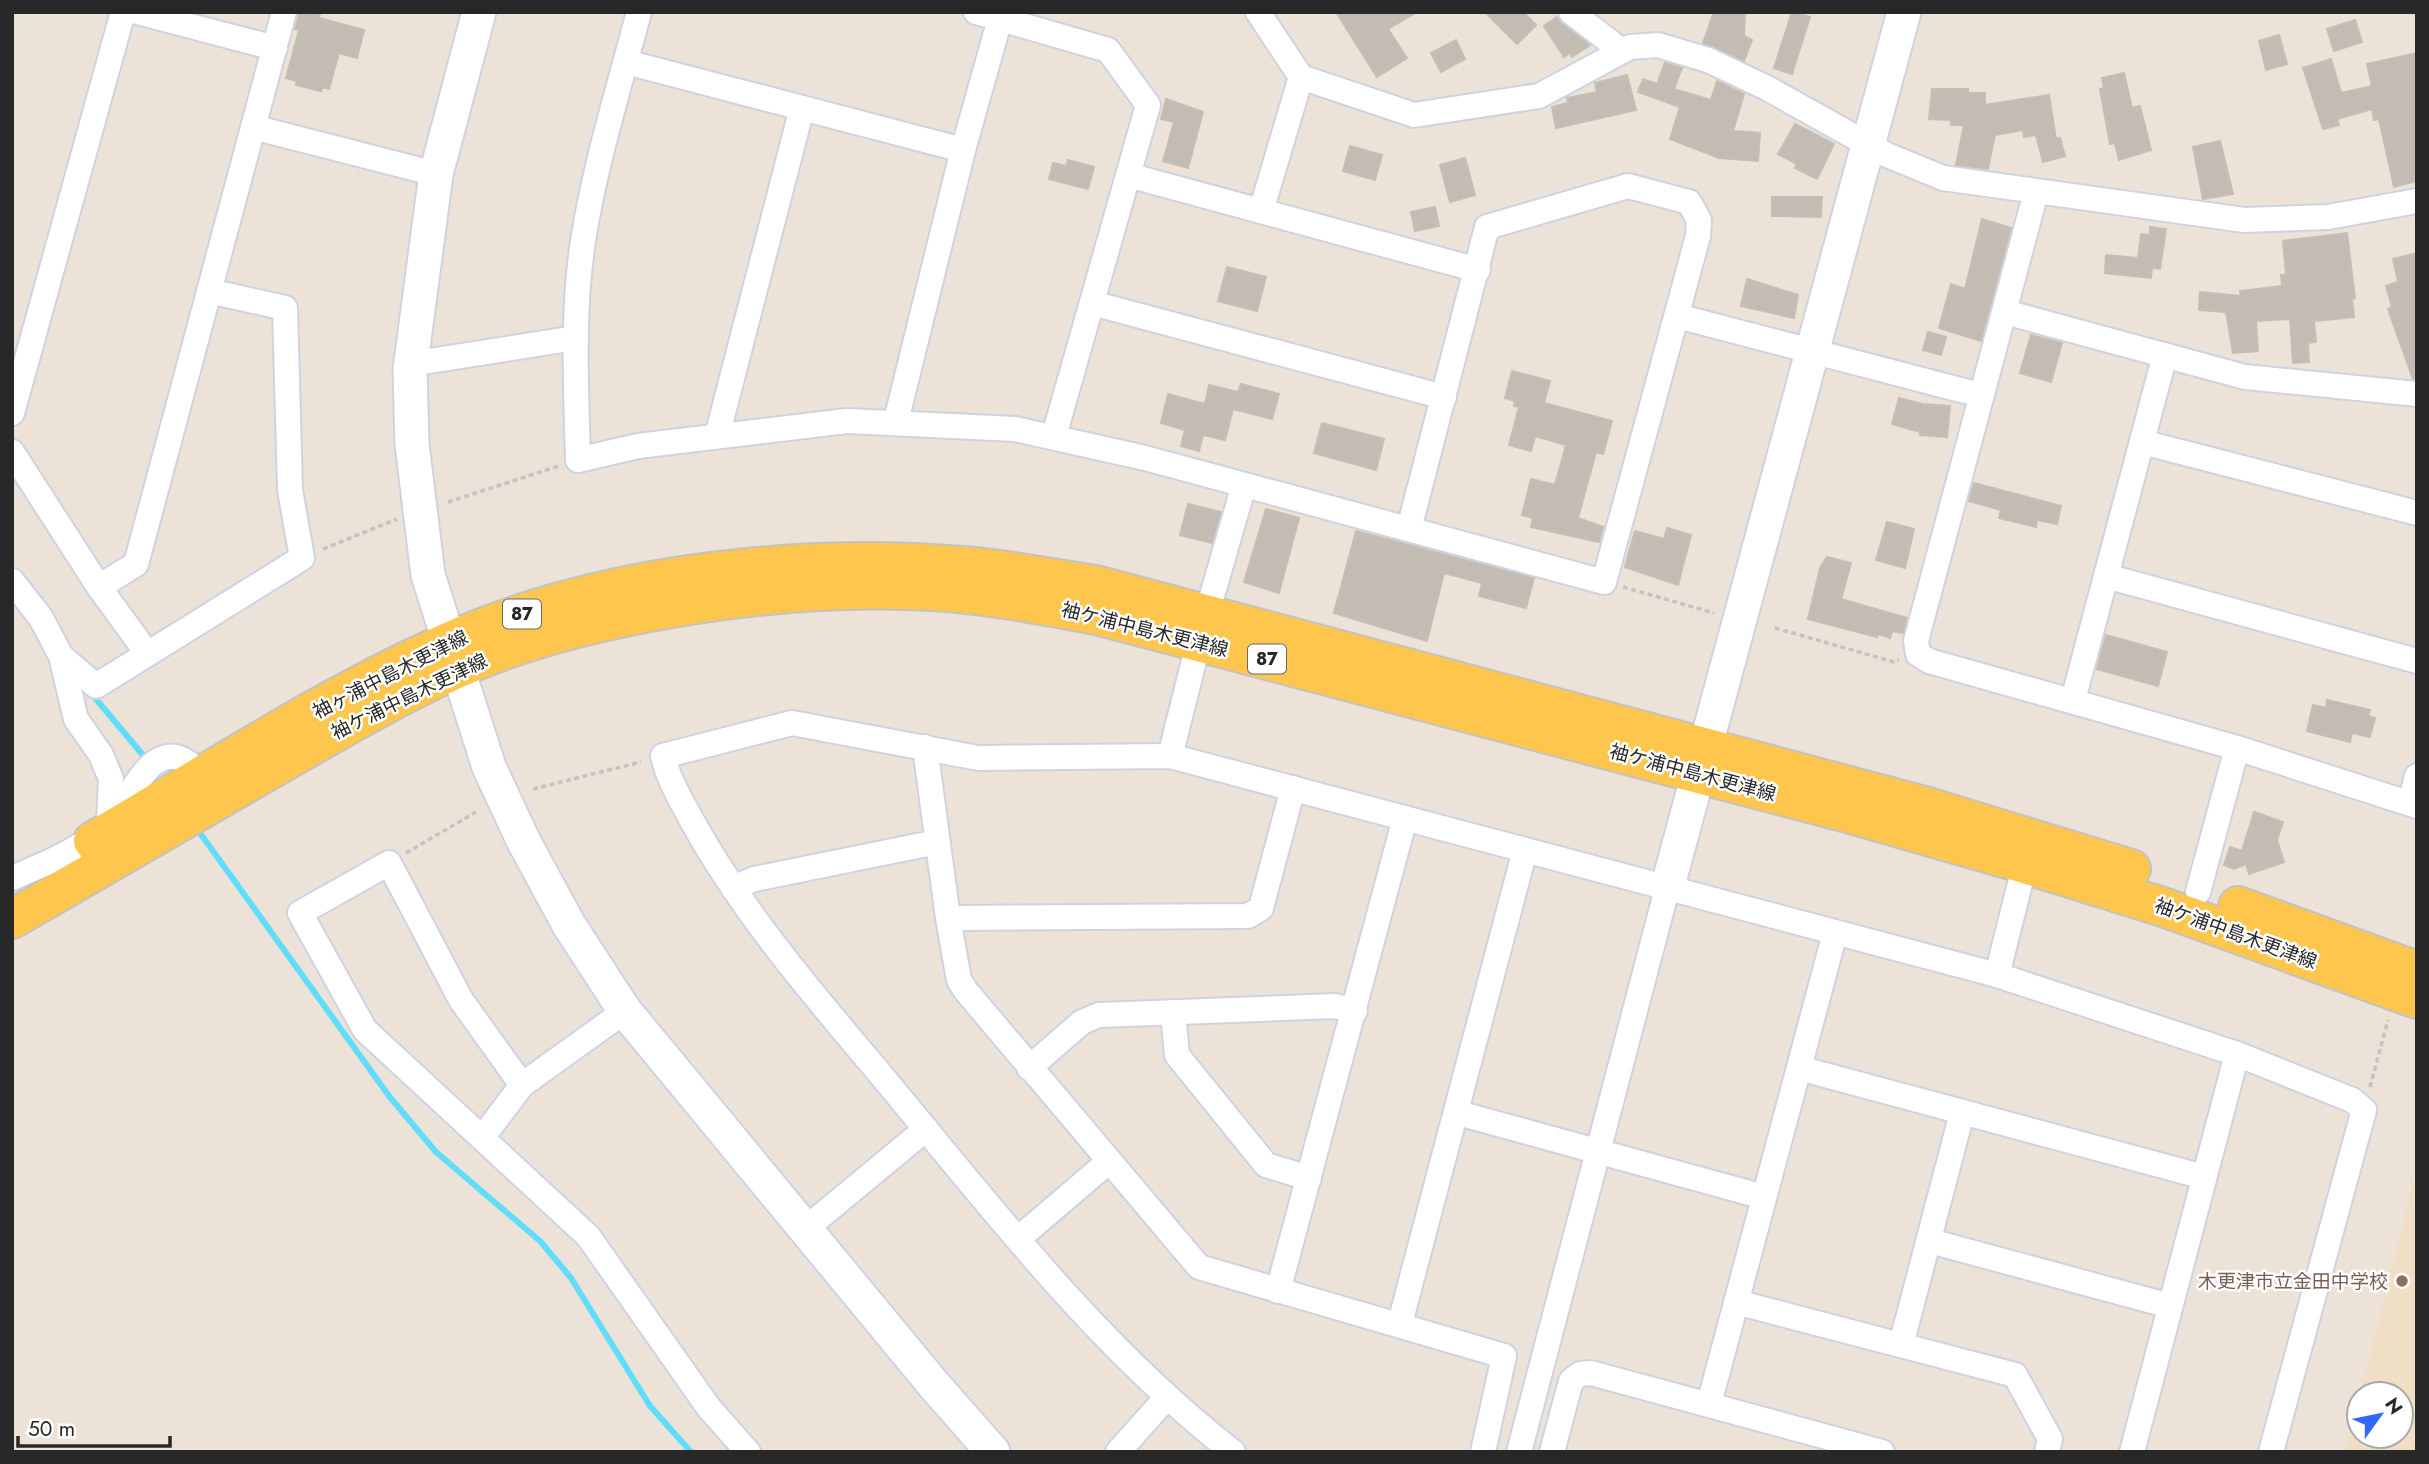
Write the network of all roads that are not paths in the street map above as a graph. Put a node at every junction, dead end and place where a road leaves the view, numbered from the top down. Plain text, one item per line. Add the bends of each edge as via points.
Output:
1 (123, 12) edge
2 (137, 12) edge
3 (284, 12) edge
4 (479, 12) edge
5 (639, 12) edge
6 (976, 12) edge
7 (1258, 12) edge
8 (1570, 12) edge
9 (1904, 12) edge
10 (1000, 19) junction
11 (275, 48) junction
12 (1622, 51) junction
13 (626, 62) junction
14 (1301, 77) junction
15 (802, 108) junction
16 (253, 127) junction
17 (1869, 144) junction
18 (963, 150) junction
19 (436, 174) junction
20 (1128, 175) junction
21 (2036, 192) junction
22 (2417, 201) edge
23 (1261, 211) junction
24 (1478, 270) junction
25 (209, 290) junction
26 (1092, 303) junction
27 (2005, 312) junction
28 (1677, 316) junction
29 (576, 338) junction
30 (1813, 351) junction
31 (2165, 355) junction
32 (410, 364) junction
33 (2417, 394) edge
34 (1980, 395) junction
35 (1444, 397) junction
36 (12, 413) edge
37 (896, 421) junction
38 (717, 436) junction
39 (1054, 436) junction
40 (2141, 442) junction
41 (12, 452) edge
42 (1244, 485) junction
43 (2417, 513) edge
44 (1409, 529) junction
45 (974, 567) joint
46 (2106, 576) junction
47 (12, 581) edge
48 (99, 587) junction
49 (1203, 627) junction
50 (147, 653) junction
51 (452, 655) junction
52 (61, 656) junction
53 (2417, 661) edge
54 (2073, 700) junction
55 (925, 747) junction
56 (2237, 748) junction
57 (1170, 755) junction
58 (1703, 761) junction
59 (2417, 776) edge
60 (1293, 788) junction
61 (2413, 805) edge
62 (1405, 818) junction
63 (120, 832) junction
64 (937, 842) junction
65 (1525, 850) junction
66 (2025, 864) junction
67 (12, 878) edge
68 (12, 888) edge
69 (733, 888) junction
70 (1667, 889) junction
71 (2198, 892) junction
72 (948, 918) junction
73 (12, 919) edge
74 (1835, 933) junction
75 (2417, 971) edge
76 (1997, 975) junction
77 (2402, 1009) edge
78 (1355, 1011) junction
79 (625, 1012) junction
80 (1173, 1012) junction
81 (2237, 1054) junction
82 (1029, 1068) junction
83 (1799, 1068) junction
84 (522, 1085) junction
85 (1458, 1113) junction
86 (1962, 1113) junction
87 (926, 1129) junction
88 (482, 1138) junction
89 (1600, 1153) junction
90 (1108, 1162) junction
91 (2204, 1177) junction
92 (1309, 1178) junction
93 (1764, 1197) junction
94 (804, 1230) junction
95 (1018, 1240) junction
96 (1930, 1241) junction
97 (1278, 1291) junction
98 (1737, 1302) junction
99 (2170, 1306) junction
100 (1400, 1323) junction
101 (1901, 1345) junction
102 (1167, 1397) junction
103 (1709, 1404) junction
104 (980, 1447) edge
105 (748, 1452) edge
106 (1118, 1452) edge
107 (1233, 1452) edge
108 (1483, 1452) edge
109 (1519, 1452) edge
110 (1552, 1452) edge
111 (1882, 1452) edge
112 (2047, 1452) edge
113 (2132, 1452) edge
114 (2271, 1452) edge

1 - 36 street
2 - 11 street
3 - 11 street
4 - 19 street
5 - 13 street
6 - 10 street
7 - 14 street
8 - 12 street
9 - 17 street
10 - 18 street
10 - 20 street via 1108,50 1148,104
11 - 16 street
12 - 14 street via 1539,96 1414,115
12 - 17 street via 1658,45 1708,60
13 - 15 street
13 - 29 street via 583,242
14 - 23 street
15 - 18 street
15 - 38 street
16 - 19 street
16 - 25 street
17 - 21 street via 1943,178
17 - 30 street
18 - 37 street
19 - 32 street
20 - 23 street
20 - 26 street
21 - 22 street via 2279,221
21 - 27 street
23 - 24 street
24 - 28 street via 1487,227 1628,186 1689,202 1699,220
24 - 35 street
25 - 48 street via 136,564
25 - 50 street via 285,308 290,491 302,558
26 - 35 street
26 - 39 street
27 - 31 street
27 - 34 street
28 - 30 street
28 - 44 street via 1604,582
29 - 32 street
29 - 38 street via 578,460 638,446
30 - 34 street
30 - 58 street
31 - 33 street via 2245,377
31 - 40 street
32 - 51 street via 412,444 428,575
34 - 54 street via 1916,642 1918,654 1929,661
35 - 44 street
37 - 38 street via 847,421
37 - 39 street
39 - 42 street
40 - 43 street
40 - 46 street
41 - 48 street
42 - 44 street
42 - 49 street
45 - 49 main road, 袖ケ浦中島木更津線 / 87 via 1096,585
45 - 51 main road, 袖ヶ浦中島木更津線 / 87 via 864,563 752,568 668,579 583,596 512,617
46 - 53 street
46 - 54 street
47 - 52 street via 41,618
48 - 50 street
49 - 51 main road, 袖ケ浦中島木更津線 / 87 via 1096,615 1004,597 906,590 830,592 604,622
49 - 57 street
49 - 58 main road, 袖ケ浦中島木更津線 / 87
50 - 52 street via 96,686
51 - 63 main road, 袖ケ浦中島木更津線 / 87 via 376,709
51 - 63 main road, 袖ヶ浦中島木更津線 / 87 via 351,692 204,775
51 - 79 street via 489,767 524,842 569,925
52 - 63 street via 76,719 111,779
54 - 56 street
55 - 57 street via 978,758
55 - 64 street
55 - 69 street via 792,723 663,756 666,773
56 - 61 street
56 - 71 street
57 - 60 street
58 - 66 main road, 袖ケ浦中島木更津線 / 87
58 - 70 street
58 - 71 main road, 袖ケ浦中島木更津線 / 87 via 1928,807
59 - 61 street
60 - 62 street
60 - 72 street via 1261,908 1248,916
62 - 65 street
62 - 78 street
63 - 67 street
63 - 68 main road, 袖ヶ浦中島木更津線 / 87
63 - 73 main road, 袖ヶ浦中島木更津線 / 87
64 - 69 street via 754,879
64 - 72 street
65 - 70 street
65 - 85 street
66 - 76 street
66 - 77 main road, 袖ケ浦中島木更津線 / 87 via 2163,907
69 - 87 street via 792,969
70 - 74 street
70 - 89 street
71 - 75 main road, 袖ケ浦中島木更津線 / 87
72 - 82 street via 959,980
74 - 76 street
74 - 83 street
76 - 81 street
78 - 80 street via 1335,1006
78 - 92 street
79 - 84 street
79 - 94 street
80 - 82 street via 1099,1016 1082,1022
80 - 92 street via 1177,1055 1266,1166
81 - 91 street
81 - 114 street via 2352,1100 2364,1110
82 - 90 street
83 - 86 street
83 - 93 street
84 - 88 street
84 - 88 street via 461,1000 389,863 300,914 365,1030
85 - 89 street
85 - 100 street
86 - 91 street
86 - 96 street
87 - 94 street
87 - 95 street
88 - 105 street via 588,1236 709,1408
89 - 93 street
89 - 109 street
90 - 95 street
90 - 97 street via 1199,1267
91 - 99 street
92 - 97 street
93 - 98 street
94 - 104 street
95 - 102 street via 1087,1321
96 - 99 street
96 - 101 street
97 - 100 street
98 - 101 street
98 - 103 street
99 - 113 street
100 - 108 street via 1504,1356
101 - 112 street via 2015,1375 2050,1439
102 - 106 street
102 - 107 street
103 - 110 street via 1580,1374 1571,1381
103 - 111 street

